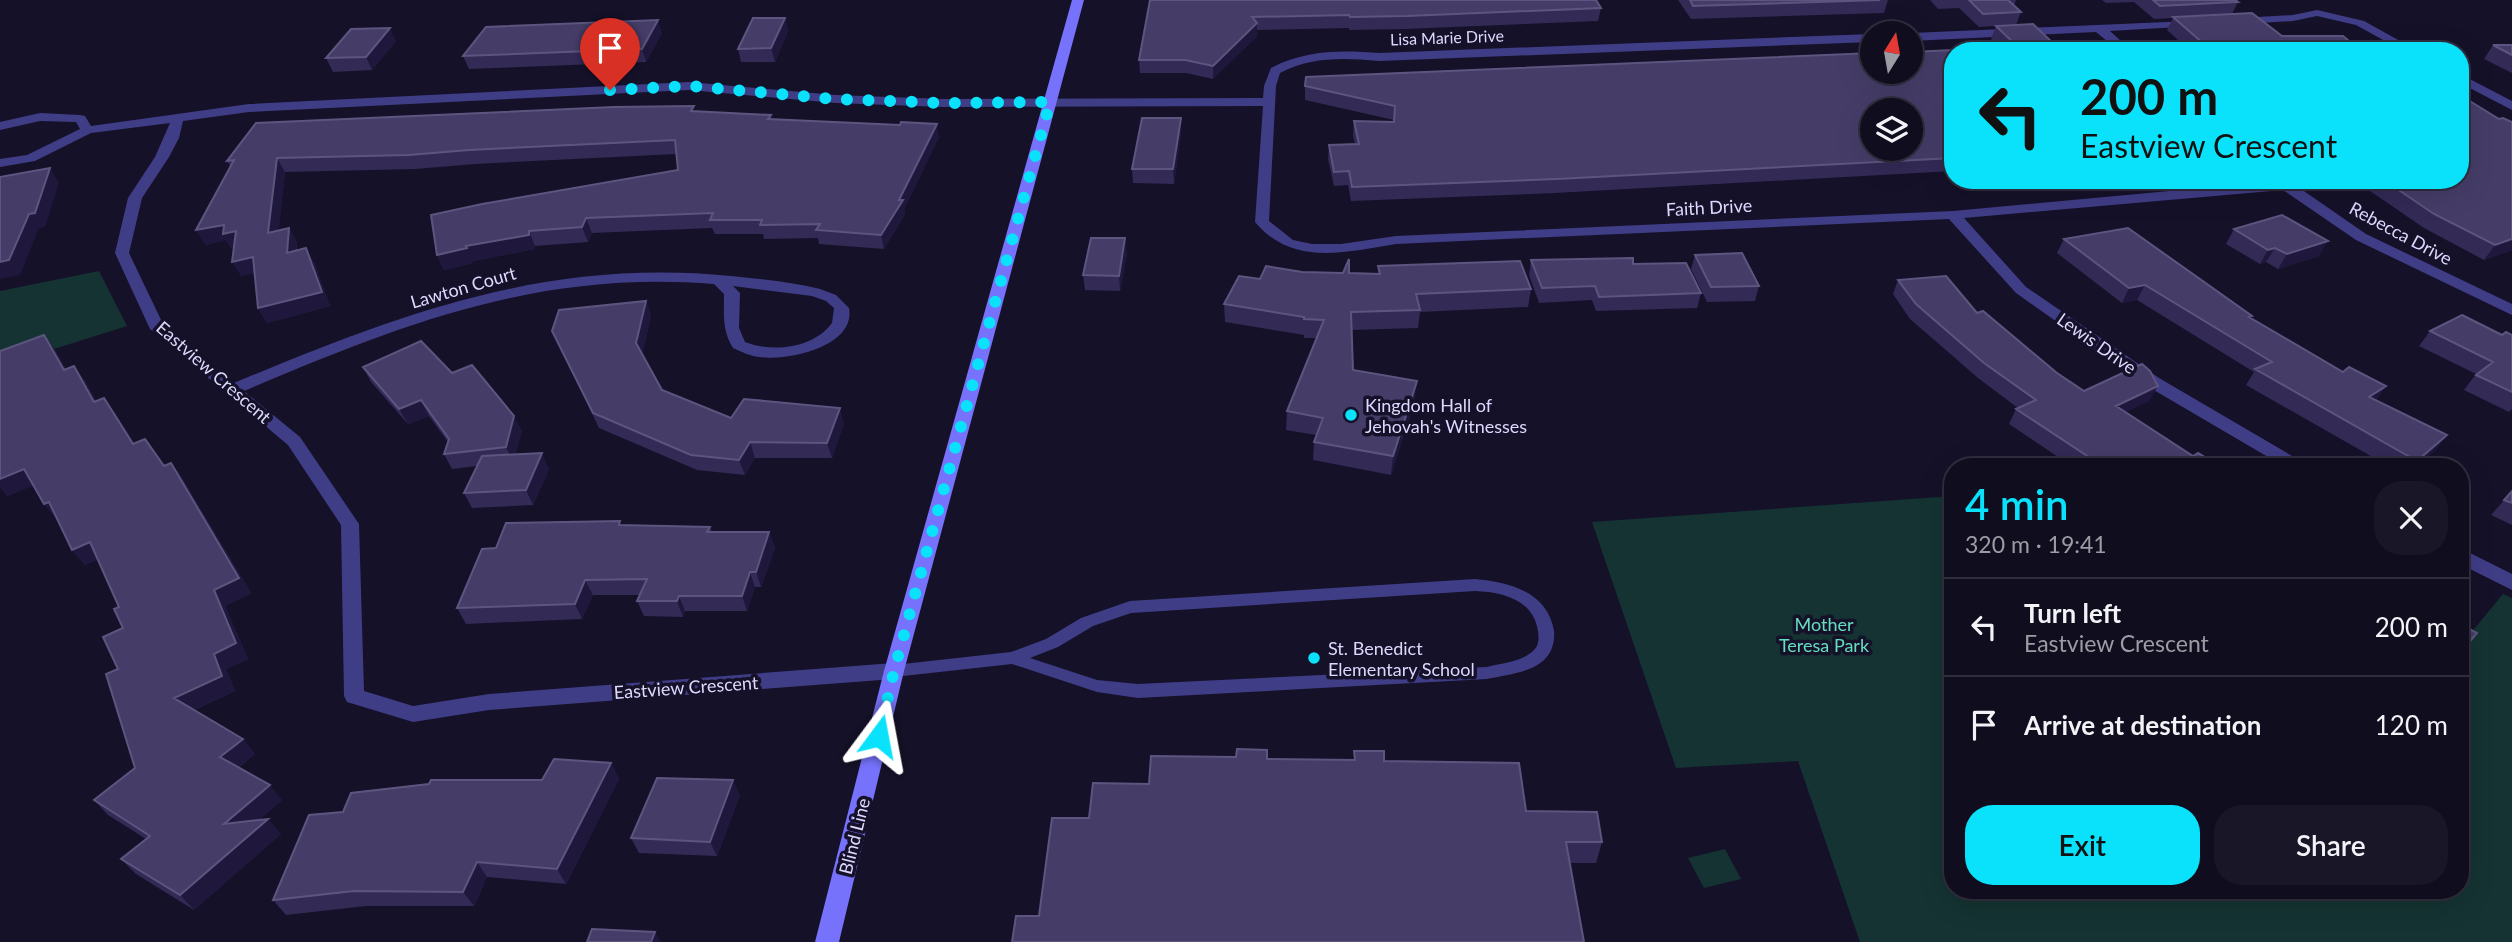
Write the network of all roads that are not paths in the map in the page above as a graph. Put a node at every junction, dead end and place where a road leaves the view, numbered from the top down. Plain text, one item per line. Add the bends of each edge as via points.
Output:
1 (1078, 0) edge
2 (2224, 22) edge
3 (2210, 23) edge
4 (2100, 29) junction
5 (1923, 36) edge
6 (1860, 38) edge
7 (2115, 42) edge
8 (2395, 42) edge
9 (2469, 83) edge
10 (1050, 102) junction
11 (1267, 102) junction
12 (2512, 106) edge
13 (177, 119) junction
14 (0, 126) edge
15 (88, 130) junction
16 (0, 163) edge
17 (2221, 189) edge
18 (2291, 189) edge
19 (1953, 215) junction
20 (716, 278) junction
21 (2512, 310) edge
22 (232, 390) junction
23 (2283, 458) edge
24 (2469, 560) edge
25 (2512, 583) edge
26 (1012, 659) junction
27 (894, 671) junction
28 (827, 942) edge

1 - 10 street, Blind Line
2 - 8 street via 2317,13 2360,23
3 - 4 street
4 - 5 street
4 - 7 street
6 - 11 street, Lisa Marie Drive via 1379,57 1332,54 1298,60 1275,71
9 - 12 street
10 - 11 street
10 - 13 street via 835,99 690,86 249,108
10 - 27 street, Blind Line
11 - 19 street, Faith Drive via 1262,221 1288,243 1308,247
13 - 15 street
13 - 22 street, Eastview Crescent via 162,157 135,198 122,253 156,326
14 - 15 street via 57,114 80,119
15 - 16 street via 30,158
17 - 19 street, Faith Drive
18 - 21 street, Rebecca Drive via 2385,248
19 - 23 street, Lewis Drive via 2021,290 2153,382
20 - 20 street, Lawton Court via 821,292 839,302 843,312 830,334 813,345 757,352 739,345 731,328 732,293
20 - 22 street, Lawton Court via 600,278 535,286 431,314
22 - 27 street, Eastview Crescent via 294,442 349,524 354,696 413,714 489,702
24 - 25 street
26 - 26 lane via 1097,686 1138,691 1487,673 1536,658 1546,641 1541,614 1531,601 1499,586 1475,585 1130,607
26 - 27 lane
27 - 28 street, Blind Line

